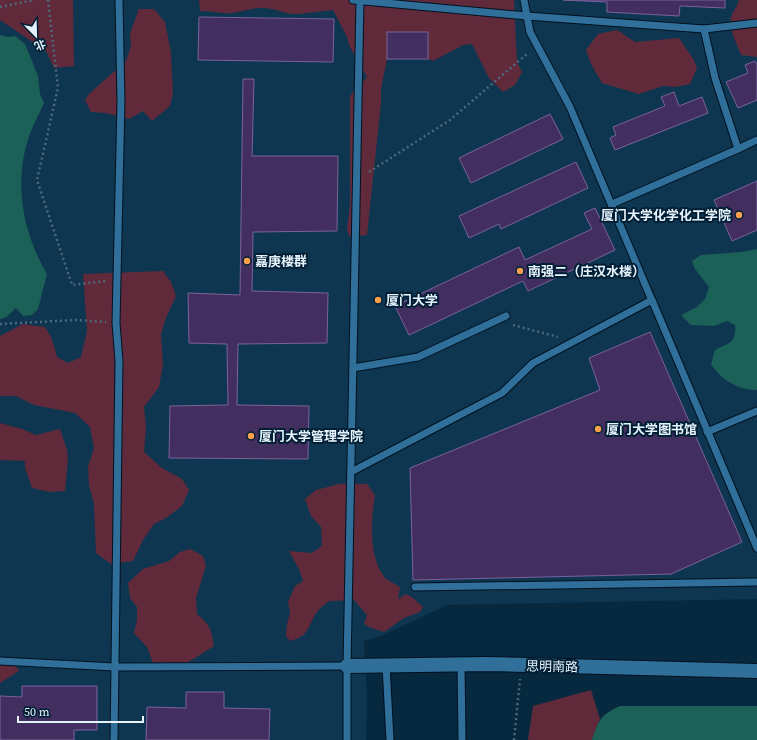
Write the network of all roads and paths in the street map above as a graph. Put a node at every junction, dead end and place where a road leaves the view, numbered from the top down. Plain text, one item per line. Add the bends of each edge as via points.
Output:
1 (35, 0) edge
2 (48, 0) edge
3 (120, 0) edge
4 (358, 0) edge
5 (524, 0) edge
6 (0, 7) edge
7 (527, 16) junction
8 (757, 23) edge
9 (704, 29) junction
10 (537, 45) junction
11 (757, 140) edge
12 (738, 149) junction
13 (357, 179) junction
14 (612, 204) junction
15 (117, 280) junction
16 (653, 303) junction
17 (506, 316) dead end
18 (496, 320) junction
19 (116, 323) junction
20 (0, 324) edge
21 (574, 341) junction
22 (353, 368) junction
23 (757, 411) edge
24 (707, 432) junction
25 (351, 472) junction
26 (757, 548) edge
27 (757, 582) edge
28 (415, 587) dead end
29 (0, 661) edge
30 (461, 664) junction
31 (386, 665) junction
32 (521, 665) junction
33 (115, 666) junction
34 (347, 666) junction
35 (757, 671) edge
36 (114, 740) edge
37 (347, 740) edge
38 (390, 740) edge
39 (462, 740) edge
40 (514, 740) edge

1 - 6 path
2 - 15 path via 58,88 37,180 72,285
3 - 15 lane via 121,102
4 - 7 lane
4 - 13 lane
5 - 7 lane
7 - 9 lane
7 - 10 lane via 530,32
8 - 9 lane
9 - 12 lane via 715,78
10 - 13 path via 450,120
10 - 14 lane via 570,107
11 - 12 lane
12 - 14 lane
13 - 22 lane
14 - 16 lane
15 - 19 lane
16 - 21 lane via 652,300
16 - 24 lane
17 - 18 lane
18 - 21 path
18 - 22 lane via 418,357
19 - 20 path via 76,320
19 - 33 lane via 119,361
21 - 25 lane via 533,363 502,393
22 - 25 lane
23 - 24 lane
24 - 26 lane
25 - 34 lane
27 - 28 lane
29 - 33 lane
30 - 31 street, 思明南路
30 - 32 street, 思明南路
30 - 39 lane
31 - 34 street, 思明南路
31 - 38 lane
32 - 35 street, 思明南路
32 - 40 path
33 - 34 lane
33 - 36 lane
34 - 37 lane

